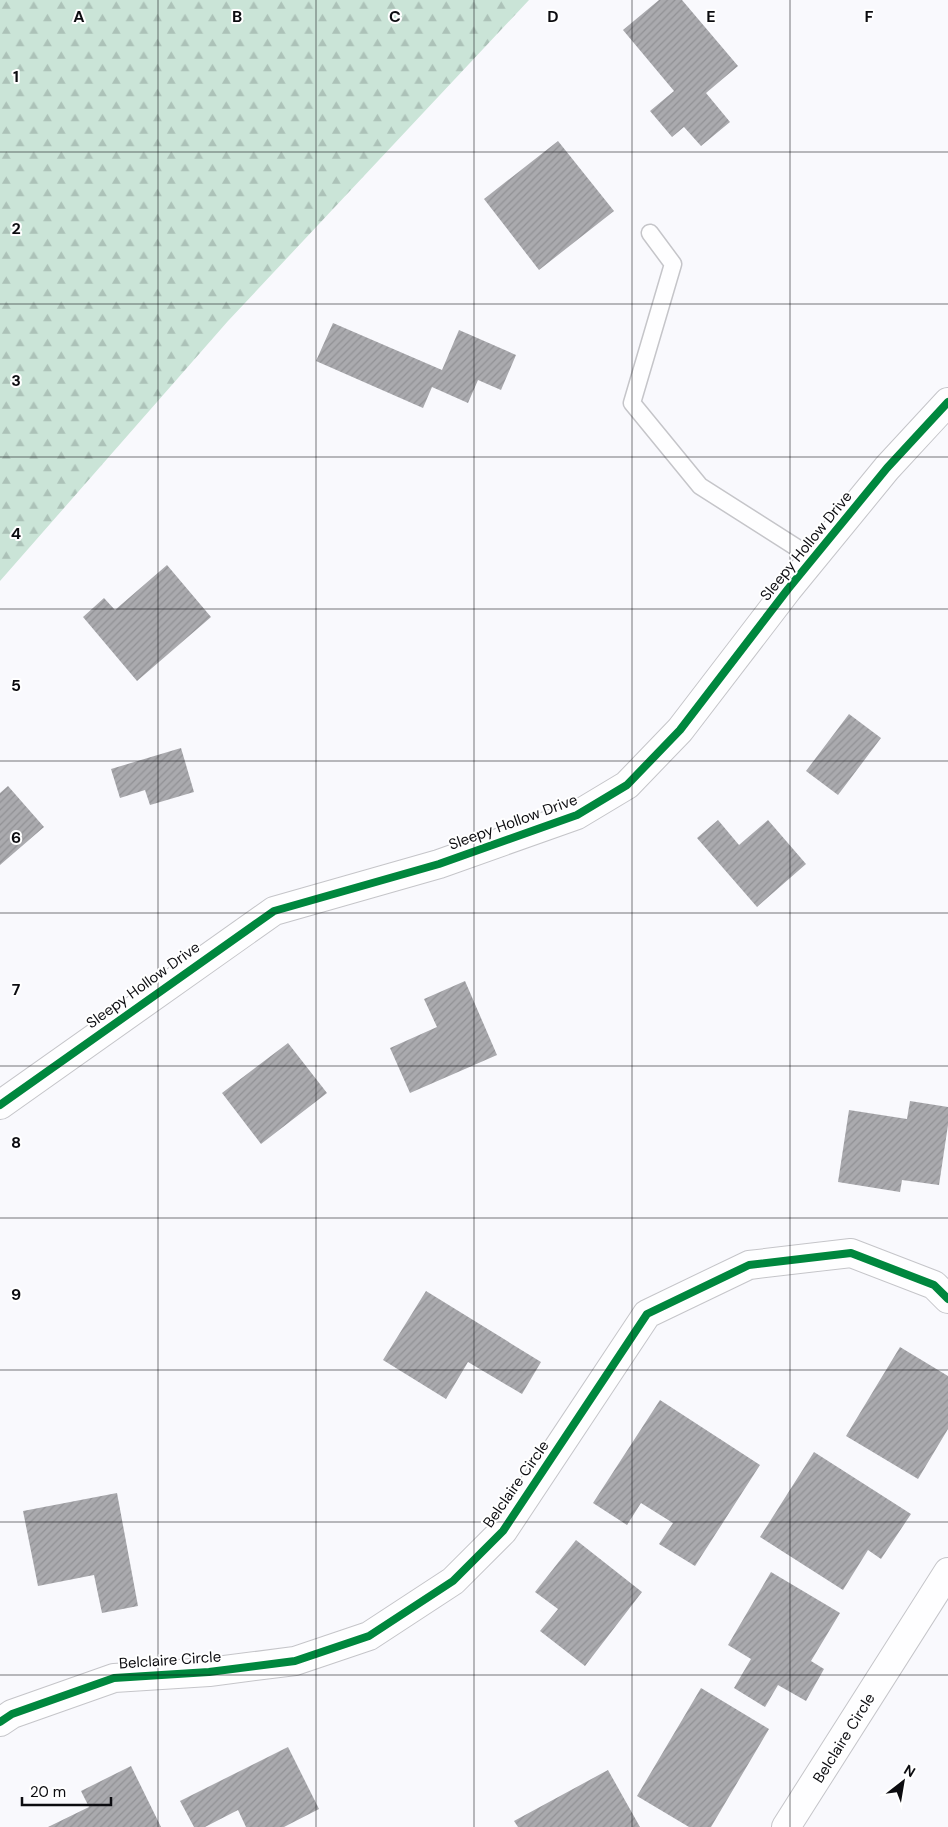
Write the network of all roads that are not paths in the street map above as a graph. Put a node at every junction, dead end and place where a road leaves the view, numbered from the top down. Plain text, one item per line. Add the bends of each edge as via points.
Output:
1 (650, 233) dead end
2 (948, 402) edge
3 (813, 558) junction
4 (0, 1105) edge
5 (948, 1299) edge
6 (948, 1572) edge
7 (0, 1722) edge
8 (786, 1827) edge

1 - 3 lane via 673,264 632,403 700,486
2 - 3 street, Sleepy Hollow Drive via 887,468
3 - 4 street, Sleepy Hollow Drive via 680,730 627,785 577,815 438,864 274,912
5 - 7 street, Belclaire Circle via 934,1286 851,1253 749,1265 647,1314 503,1531 453,1580 369,1636 295,1661 208,1672 114,1678 12,1714
6 - 8 street, Belclaire Circle

